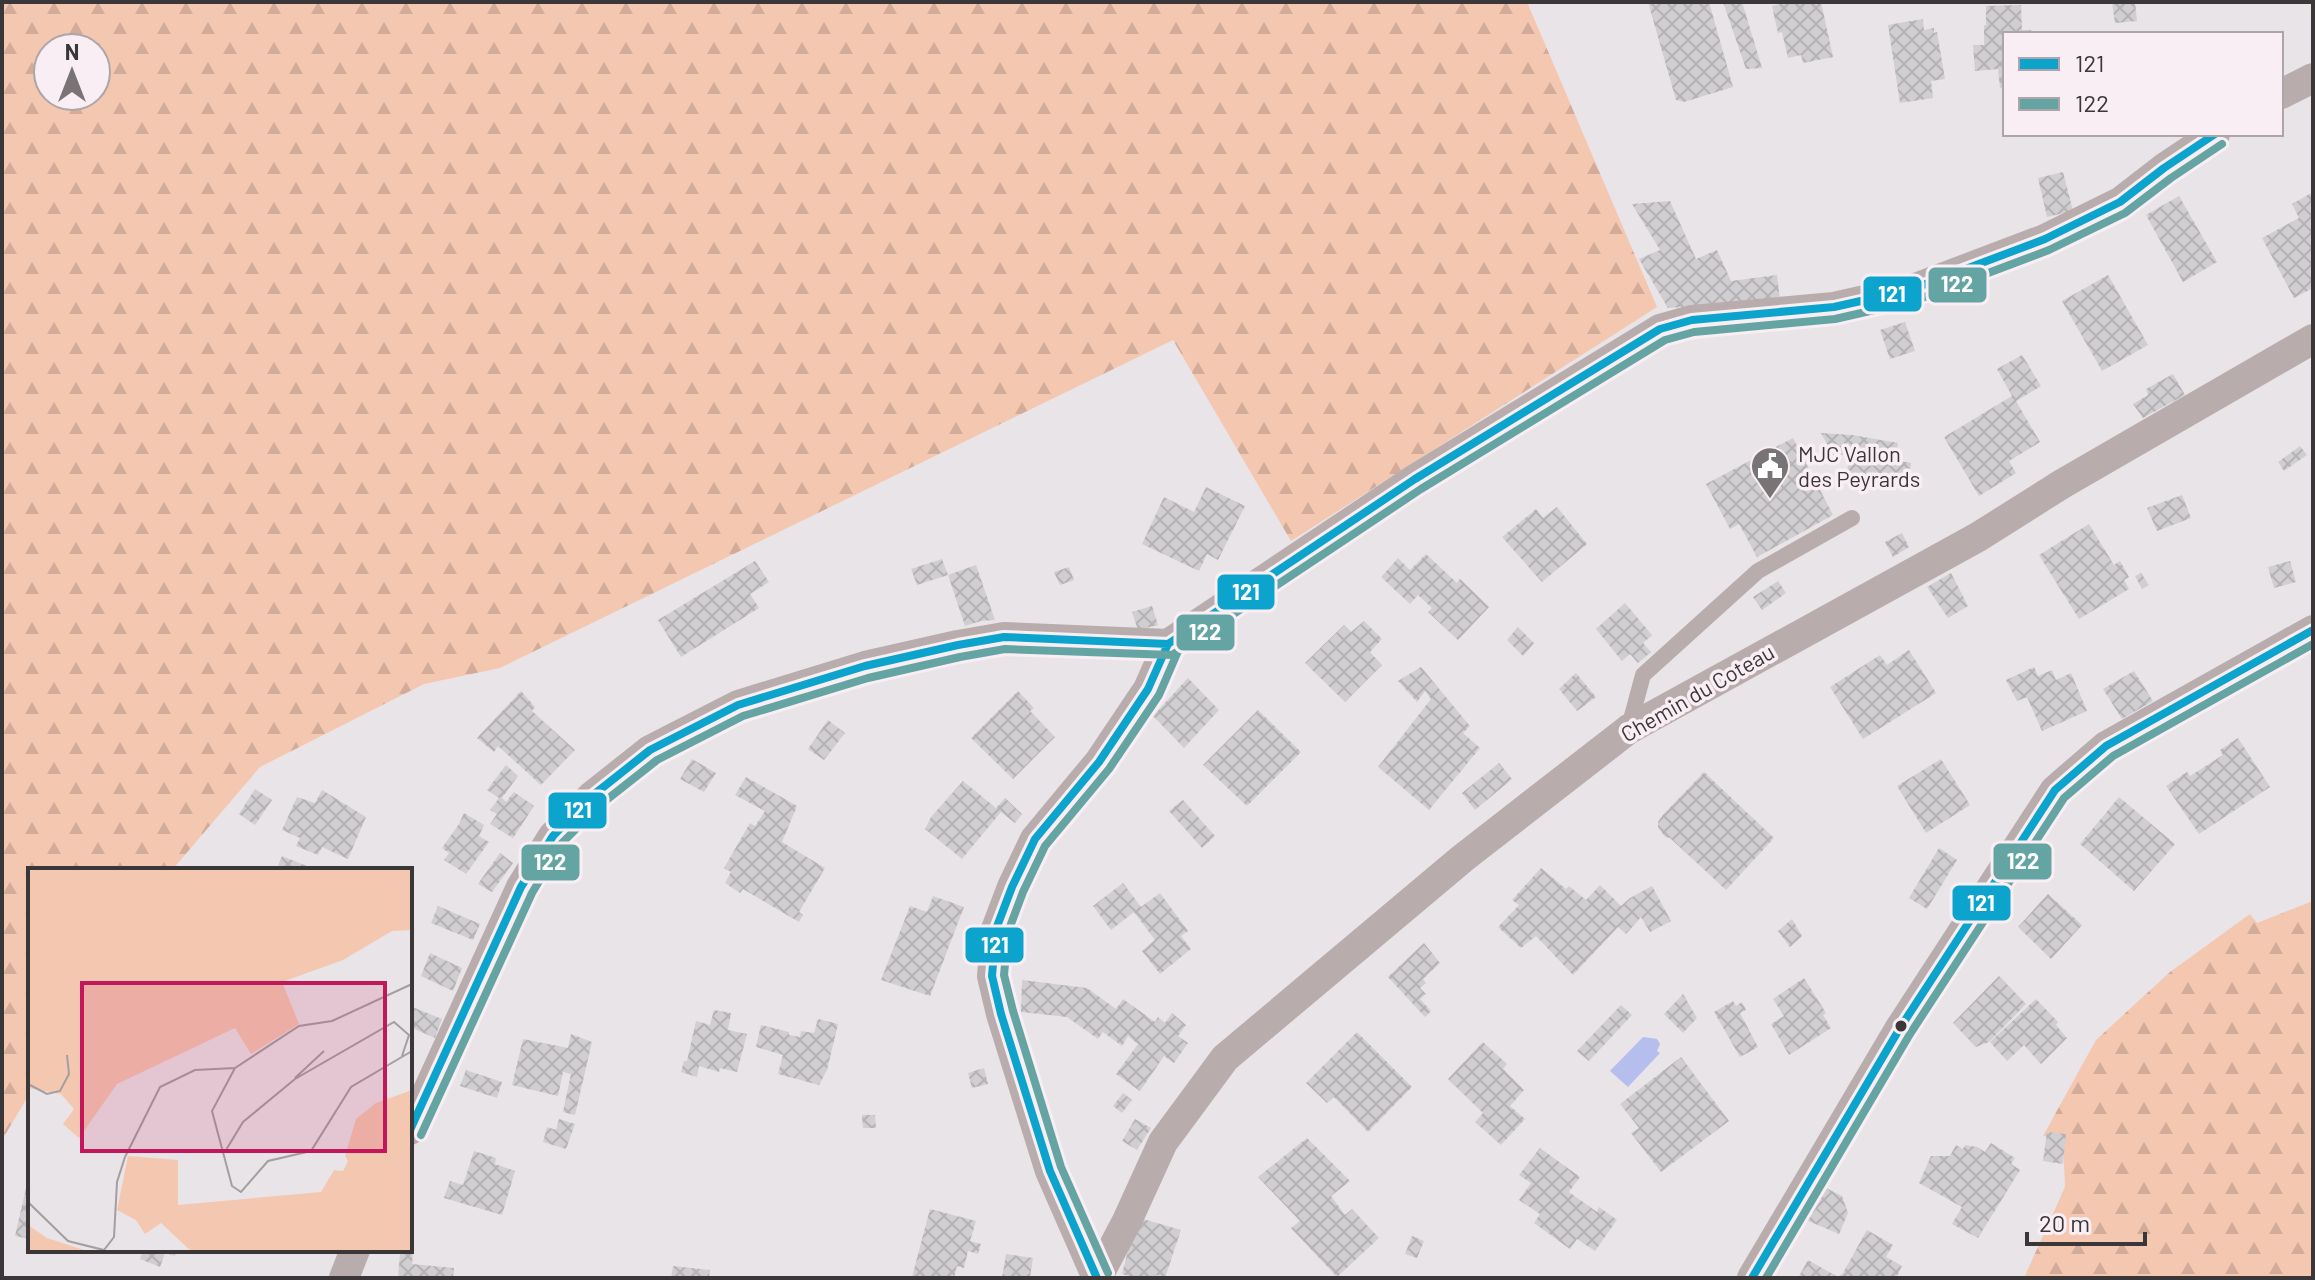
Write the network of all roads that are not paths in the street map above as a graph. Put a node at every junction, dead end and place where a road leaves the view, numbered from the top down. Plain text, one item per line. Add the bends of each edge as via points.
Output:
1 (2313, 78) edge
2 (2283, 93) edge
3 (2212, 136) edge
4 (2313, 339) edge
5 (1852, 518) dead end
6 (2313, 630) edge
7 (1168, 644) junction
8 (1629, 729) junction
9 (412, 1126) edge
10 (354, 1252) edge
11 (344, 1278) edge
12 (1097, 1278) edge
13 (1752, 1278) edge

1 - 2 street
3 - 7 street via 2120,202 2045,239 1910,290 1834,307 1692,320 1660,329 1415,479
4 - 8 street, Chemin du Coteau via 1978,537
5 - 8 lane via 1758,571 1643,675
6 - 13 street via 2106,746 2055,790 1900,1028
7 - 9 street via 1004,637 958,645 865,666 738,705 650,750 592,796 553,836 521,887
7 - 12 street via 1148,689 1099,762 1035,839 996,929 992,976 1001,1014 1050,1171
8 - 12 street, Chemin du Coteau via 1463,858 1225,1058 1163,1142
10 - 11 street

